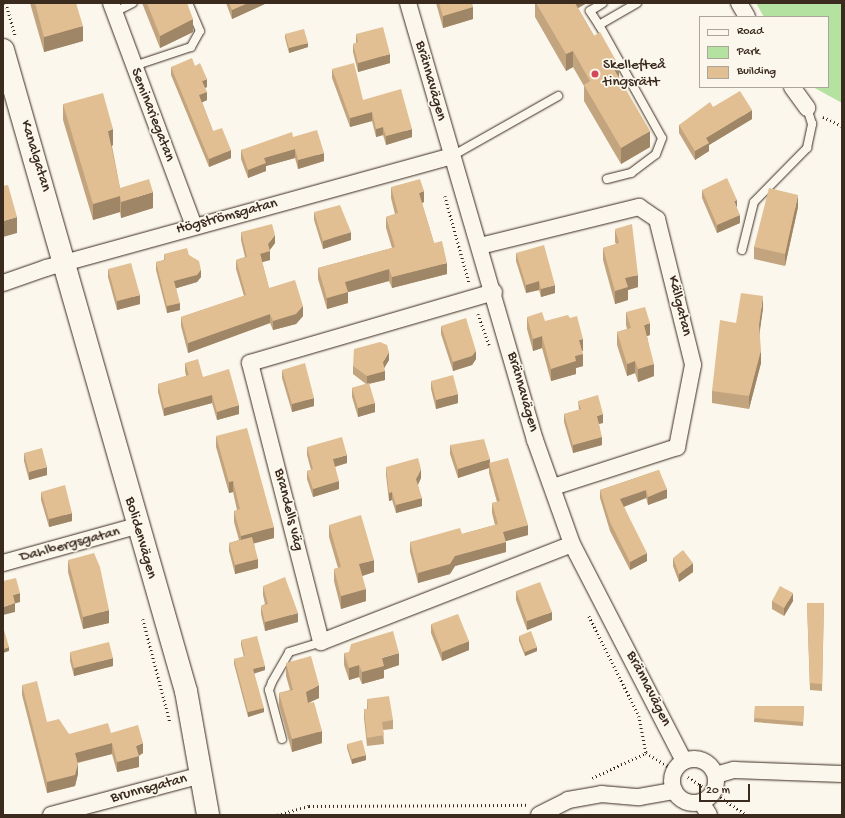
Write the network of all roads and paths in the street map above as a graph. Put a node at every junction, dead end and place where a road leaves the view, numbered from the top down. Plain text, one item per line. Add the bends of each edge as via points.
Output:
1 (133, 3) edge
2 (188, 3) edge
3 (408, 3) edge
4 (603, 3) edge
5 (636, 3) edge
6 (739, 3) edge
7 (113, 7) edge
8 (746, 16) edge
9 (598, 25) junction
10 (3, 50) edge
11 (134, 66) junction
12 (793, 88) edge
13 (558, 96) dead end
14 (807, 108) joint
15 (452, 156) junction
16 (607, 179) dead end
17 (194, 226) junction
18 (480, 246) junction
19 (742, 250) dead end
20 (66, 263) junction
21 (3, 282) edge
22 (494, 292) junction
23 (552, 487) junction
24 (136, 526) junction
25 (572, 544) junction
26 (3, 563) edge
27 (321, 642) junction
28 (282, 739) dead end
29 (684, 761) junction
30 (842, 774) edge
31 (201, 775) junction
32 (716, 775) junction
33 (674, 791) junction
34 (705, 808) edge
35 (537, 813) edge
36 (51, 815) edge
37 (208, 815) edge
38 (277, 815) edge

1 - 7 lane
2 - 11 lane via 200,30 191,47
3 - 15 street, Brännavägen
4 - 9 lane via 590,11
5 - 9 lane
6 - 8 street
7 - 11 street, Seminariegatan
9 - 16 lane via 662,138 656,154 650,159 631,173
10 - 20 main road, Kanalgatan
11 - 17 street, Seminariegatan
12 - 14 street
13 - 15 lane
14 - 19 lane via 812,124 807,148 754,202
15 - 17 street, Högströmsgatan
15 - 18 street, Brännavägen
17 - 20 street, Högströmsgatan
18 - 22 street, Brännavägen
18 - 23 street, Källgatan via 639,208 657,219 693,366 676,446
20 - 21 street, Högströmsgatan
20 - 24 main road, Bolidenvägen
22 - 23 street, Brännavägen via 535,440
22 - 27 street, Brandells väg via 250,363
23 - 25 street, Brännavägen
24 - 26 street, Dahlbergsgatan
24 - 31 main road, Bolidenvägen via 186,691
25 - 27 street
25 - 29 street, Brännavägen
27 - 28 lane via 289,652 272,682 269,690
29 - 32 street via 703,760
29 - 33 street via 672,776
30 - 32 street via 734,770
31 - 36 street, Brunnsgatan
31 - 37 main road, Bolidenvägen
32 - 34 street via 713,792
33 - 34 street via 689,802
33 - 35 street via 639,797 601,794 575,799
35 - 38 path via 530,805 309,806

